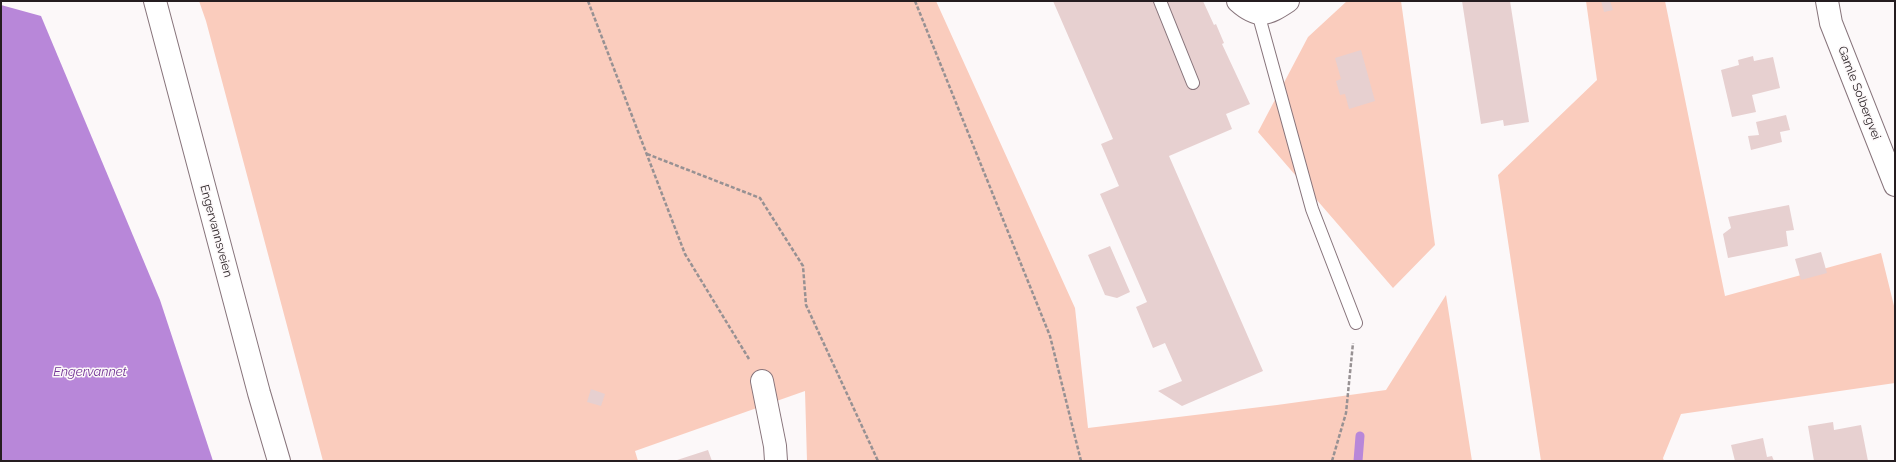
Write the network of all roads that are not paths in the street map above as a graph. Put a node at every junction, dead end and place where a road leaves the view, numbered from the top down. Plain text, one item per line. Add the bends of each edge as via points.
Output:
1 (155, 1) edge
2 (1160, 1) edge
3 (1238, 1) edge
4 (1288, 1) edge
5 (1827, 1) edge
6 (1258, 13) junction
7 (1193, 83) dead end
8 (1895, 185) edge
9 (1356, 323) road end
10 (762, 381) road end
11 (279, 461) edge
12 (776, 461) edge

1 - 11 main road, Engervannsveien via 256,386
2 - 7 lane
3 - 6 main road via 1247,9
4 - 6 main road via 1271,13
5 - 8 main road, Gamle Solbergvei via 1831,23
6 - 9 lane via 1312,209
10 - 12 main road

